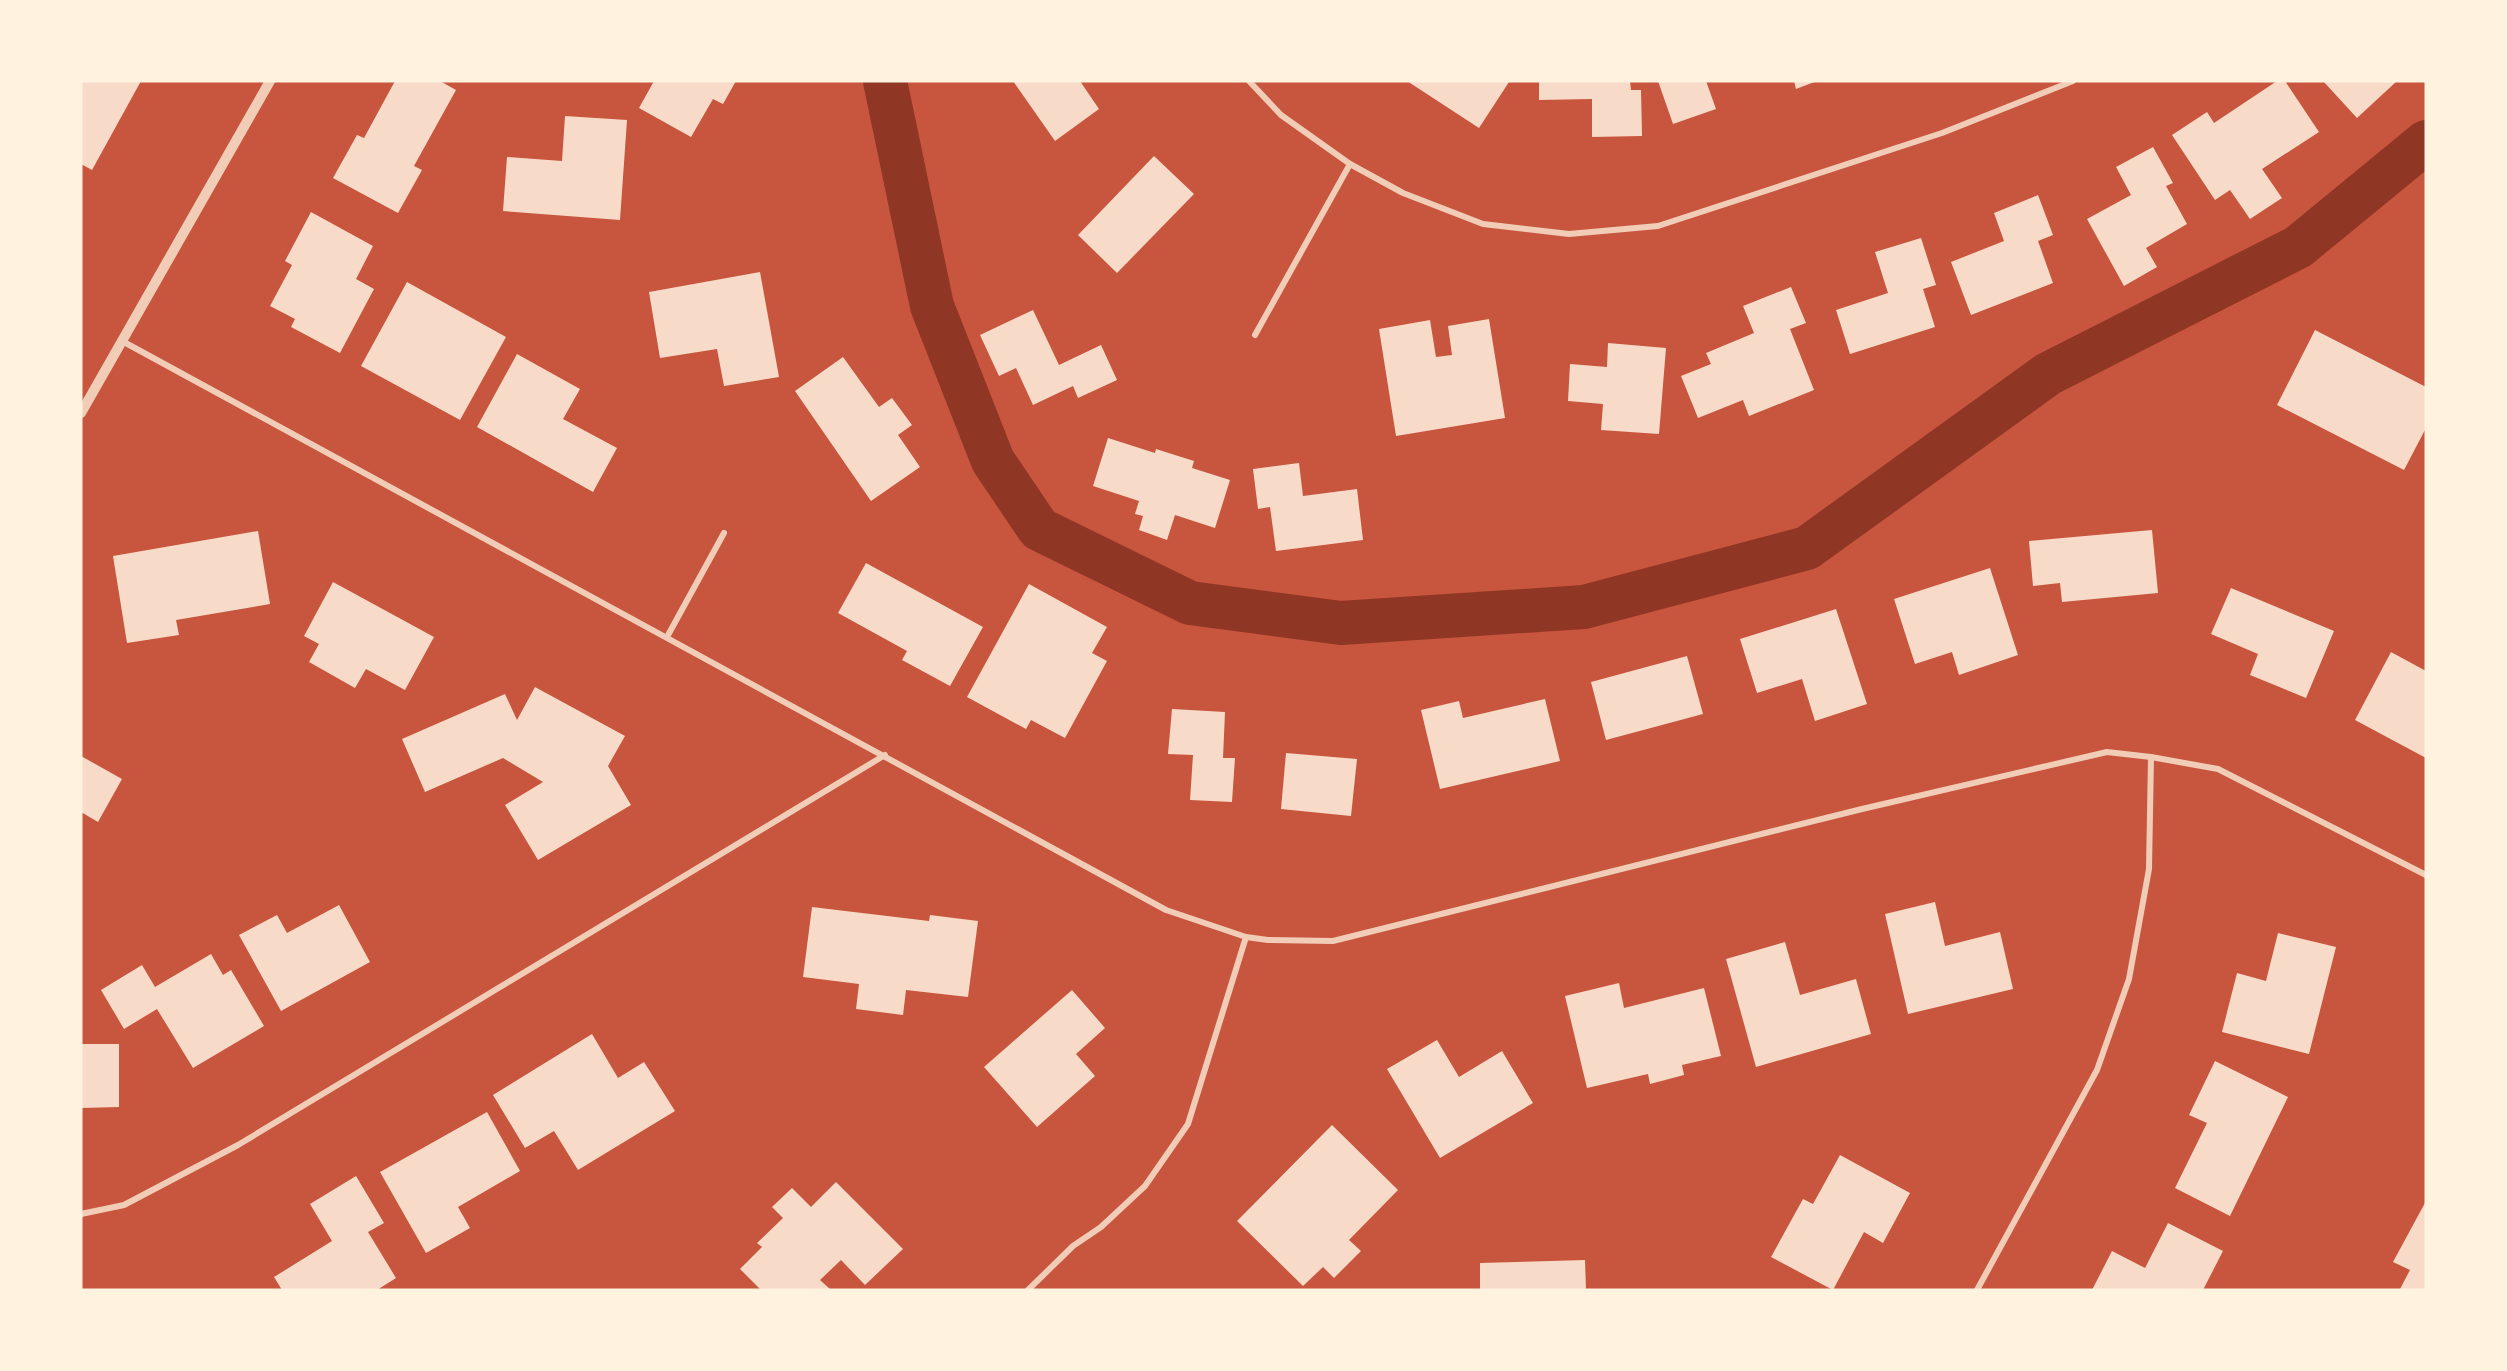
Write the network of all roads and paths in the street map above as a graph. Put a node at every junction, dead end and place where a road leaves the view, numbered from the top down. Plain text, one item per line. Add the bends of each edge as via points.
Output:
1 (270, 81) edge
2 (1249, 81) edge
3 (2073, 81) edge
4 (1350, 164) junction
5 (1255, 335) dead end
6 (122, 341) junction
7 (81, 413) edge
8 (724, 533) dead end
9 (667, 637) junction
10 (885, 755) junction
11 (2151, 757) junction
12 (2426, 875) edge
13 (1246, 937) junction
14 (81, 1214) edge
15 (1028, 1290) edge
16 (1977, 1290) edge

1 - 6 street
2 - 4 street via 1281,115
3 - 4 street via 1942,133 1658,226 1569,234 1483,224 1403,193
4 - 5 street
6 - 7 street
6 - 9 street
8 - 9 street
9 - 10 street
10 - 13 street via 1166,910
10 - 14 street via 238,1145 124,1205
11 - 12 street via 2218,769
11 - 13 street via 2107,752 1333,941
11 - 16 street via 2149,869 2128,979 2097,1070
13 - 15 street via 1188,1124 1145,1186

